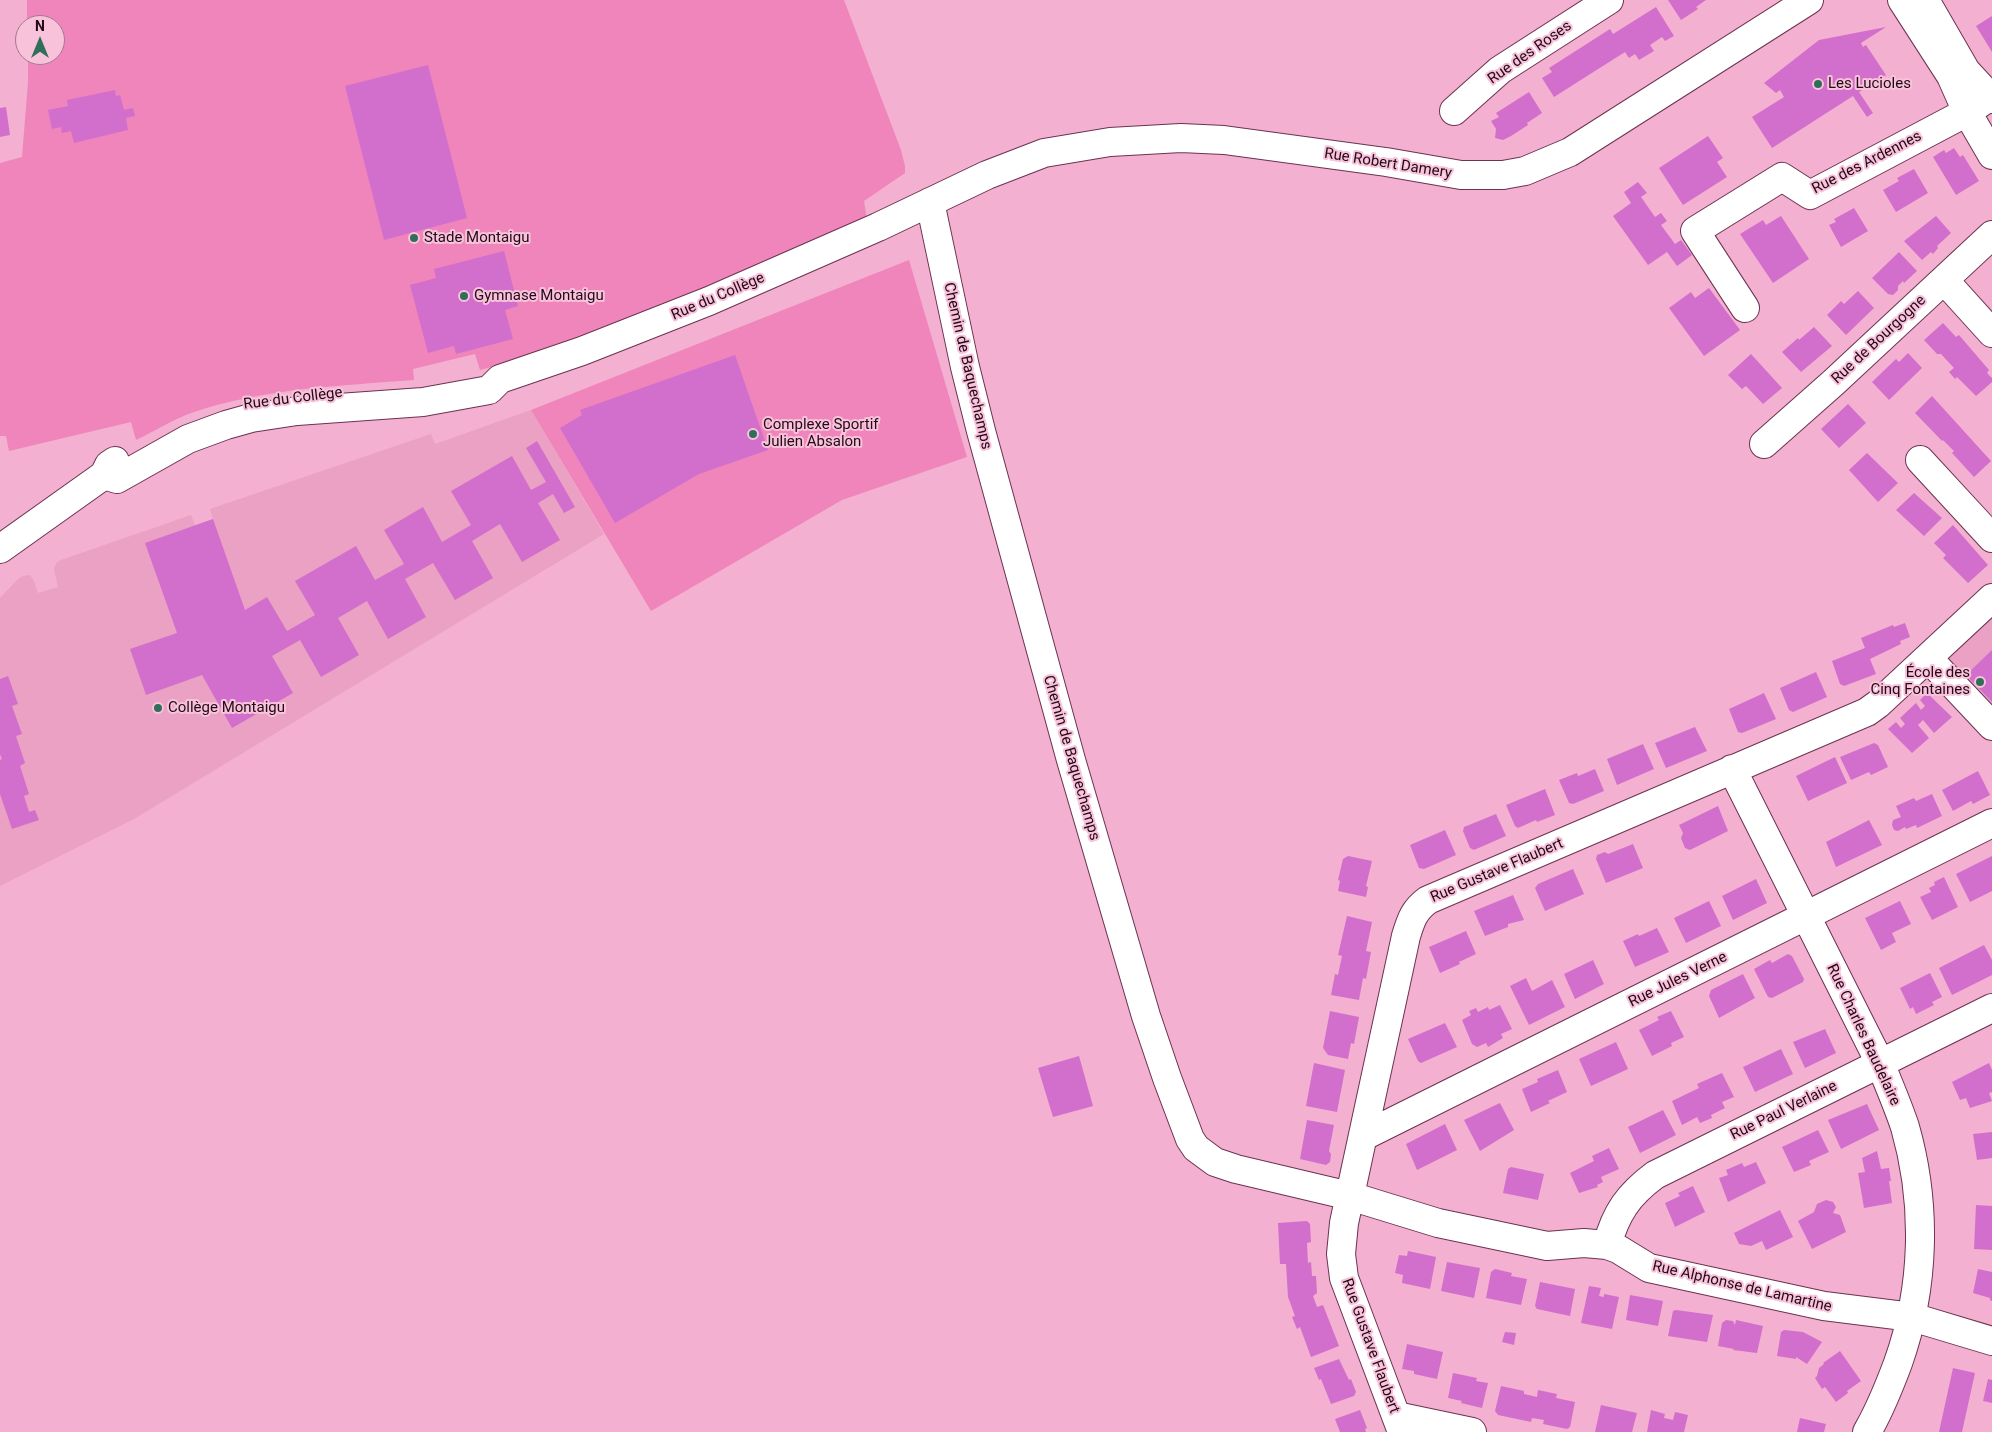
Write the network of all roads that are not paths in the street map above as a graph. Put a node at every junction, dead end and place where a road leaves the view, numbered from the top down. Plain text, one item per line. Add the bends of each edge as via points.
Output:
1 (1609, 0) edge
2 (1809, 0) edge
3 (1902, 0) edge
4 (1925, 0) edge
5 (1991, 97) edge
6 (1454, 111) dead end
7 (1967, 112) junction
8 (1992, 155) edge
9 (930, 202) junction
10 (1992, 235) edge
11 (1944, 280) junction
12 (1746, 308) dead end
13 (1992, 333) edge
14 (1764, 444) dead end
15 (1920, 460) dead end
16 (1992, 538) edge
17 (0, 549) edge
18 (1992, 598) edge
19 (1928, 658) junction
20 (1992, 726) edge
21 (1732, 769) junction
22 (1992, 823) edge
23 (1806, 917) junction
24 (1992, 1008) edge
25 (1880, 1064) junction
26 (1364, 1136) junction
27 (1350, 1196) junction
28 (1607, 1245) junction
29 (1912, 1317) junction
30 (1992, 1341) edge
31 (1399, 1424) edge
32 (1472, 1432) edge
33 (1867, 1432) edge

1 - 6 street, Rue des Roses via 1500,70
2 - 9 street, Rue Robert Damery via 1570,152 1525,171 1503,175 1461,175 1224,140 1150,139 1044,153
3 - 7 street via 1952,76
4 - 5 street via 1966,71
5 - 7 street
7 - 8 street
7 - 12 street, Rue des Ardennes via 1810,195 1782,176 1695,231
9 - 17 street, Rue du Collège via 684,312 582,352 500,379 489,390 429,402 297,411 251,418 188,439 117,479 104,475
9 - 27 street, Chemin de Baquechamps via 981,431 1071,760 1146,1016 1190,1139 1196,1148 1215,1162
10 - 11 street, Rue de Bourgogne
11 - 13 street
11 - 14 street, Rue de Bourgogne
15 - 16 street
18 - 19 street, Rue Gustave Flaubert
19 - 20 street
19 - 21 street, Rue Gustave Flaubert via 1867,712
21 - 23 street, Rue Charles Baudelaire
21 - 26 street, Rue Gustave Flaubert via 1418,907 1406,936
22 - 23 street, Rue Jules Verne
23 - 25 street, Rue Charles Baudelaire
23 - 26 street, Rue Jules Verne
24 - 25 street, Rue Paul Verlaine
25 - 28 street, Rue Paul Verlaine via 1655,1175 1642,1184 1622,1208
25 - 29 street, Rue Charles Baudelaire via 1905,1129 1918,1194 1920,1251
26 - 27 street, Rue Gustave Flaubert
27 - 28 street, Rue Alphonse de Lamartine via 1430,1221 1547,1246
27 - 31 street, Rue Gustave Flaubert via 1340,1254 1344,1278
28 - 29 street, Rue Alphonse de Lamartine via 1649,1268 1824,1306
29 - 30 street, Rue Alphonse de Lamartine
29 - 33 street, Rue Charles Baudelaire via 1891,1382
31 - 32 street

